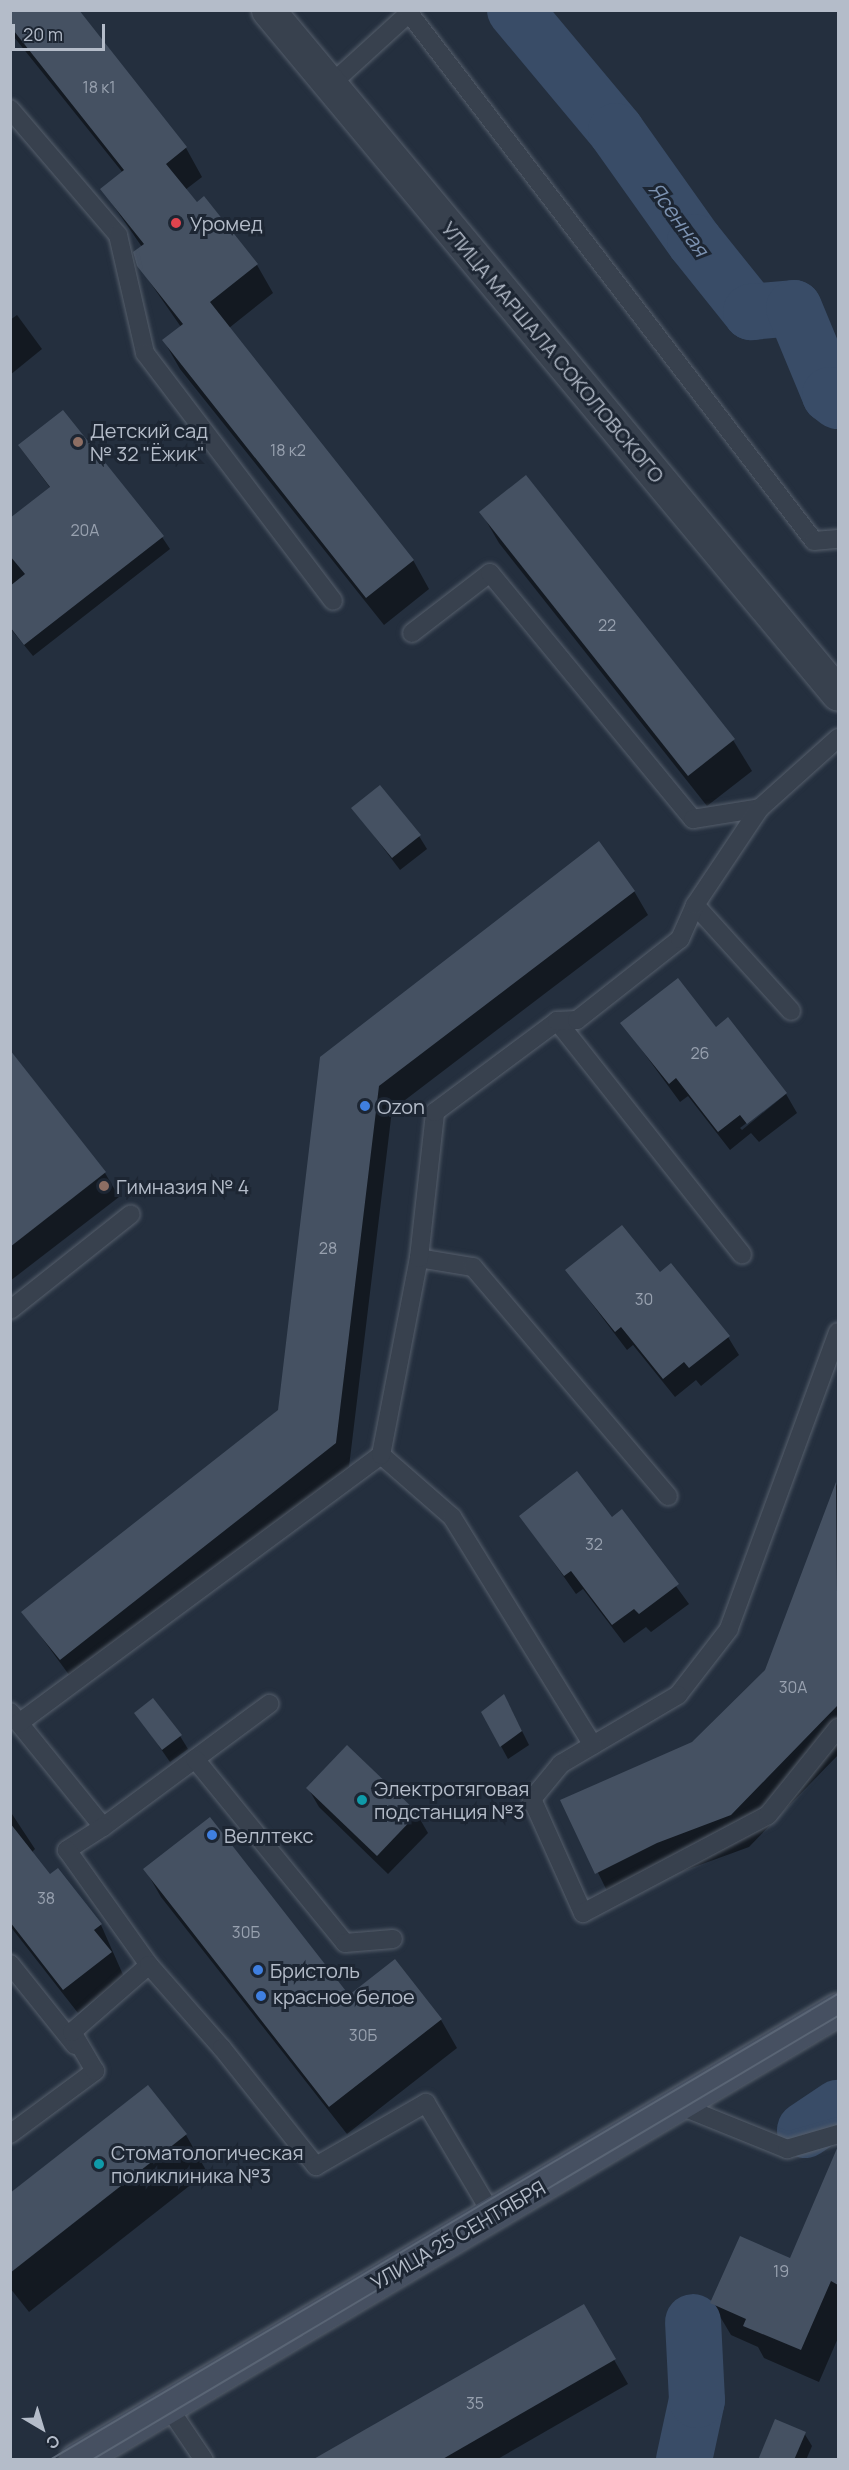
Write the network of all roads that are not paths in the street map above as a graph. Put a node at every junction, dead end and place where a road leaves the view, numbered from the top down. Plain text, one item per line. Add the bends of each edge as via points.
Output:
1 (268, 10) edge
2 (408, 12) edge
3 (330, 85) junction
4 (10, 109) edge
5 (838, 539) edge
6 (333, 601) dead end
7 (412, 633) dead end
8 (838, 694) edge
9 (838, 738) edge
10 (760, 808) junction
11 (695, 905) junction
12 (791, 1011) dead end
13 (557, 1021) junction
14 (131, 1214) dead end
15 (742, 1254) dead end
16 (419, 1258) junction
17 (10, 1310) edge
18 (838, 1332) edge
19 (381, 1455) junction
20 (669, 1496) dead end
21 (269, 1704) dead end
22 (15, 1718) edge
23 (838, 1728) edge
24 (593, 1745) junction
25 (195, 1759) junction
26 (103, 1827) junction
27 (393, 1939) dead end
28 (10, 1964) edge
29 (149, 1965) junction
30 (838, 2009) edge
31 (88, 2061) junction
32 (678, 2106) junction
33 (10, 2134) edge
34 (838, 2134) edge
35 (493, 2216) junction
36 (167, 2405) junction
37 (76, 2460) edge
38 (204, 2460) edge

1 - 3 street, УЛИЦА МАРШАЛА СОКОЛОВСКОГО
2 - 3 lane
2 - 5 lane via 814,541
3 - 8 street, УЛИЦА МАРШАЛА СОКОЛОВСКОГО
4 - 6 lane via 118,235 145,353
7 - 10 lane via 490,573 693,819
9 - 10 lane
10 - 11 lane
11 - 12 lane
11 - 13 lane via 680,939 577,1020
13 - 15 lane
13 - 16 lane via 435,1113
14 - 17 lane
16 - 19 lane
16 - 20 lane via 473,1267
18 - 24 lane via 729,1629 678,1695
19 - 22 lane
19 - 24 lane via 452,1517
21 - 25 lane
22 - 26 lane
23 - 24 lane via 768,1815 583,1913 532,1799 561,1764
25 - 26 lane
25 - 27 lane via 345,1943
26 - 29 lane via 67,1850
28 - 31 lane
29 - 31 lane via 72,2032
29 - 35 lane via 222,2048 316,2166 426,2103
30 - 32 main road, УЛИЦА 25 СЕНТЯБРЯ
31 - 33 lane via 94,2072
32 - 34 lane via 787,2149
32 - 35 main road, УЛИЦА 25 СЕНТЯБРЯ
35 - 36 main road, УЛИЦА 25 СЕНТЯБРЯ
36 - 37 main road, УЛИЦА 25 СЕНТЯБРЯ
36 - 38 lane

